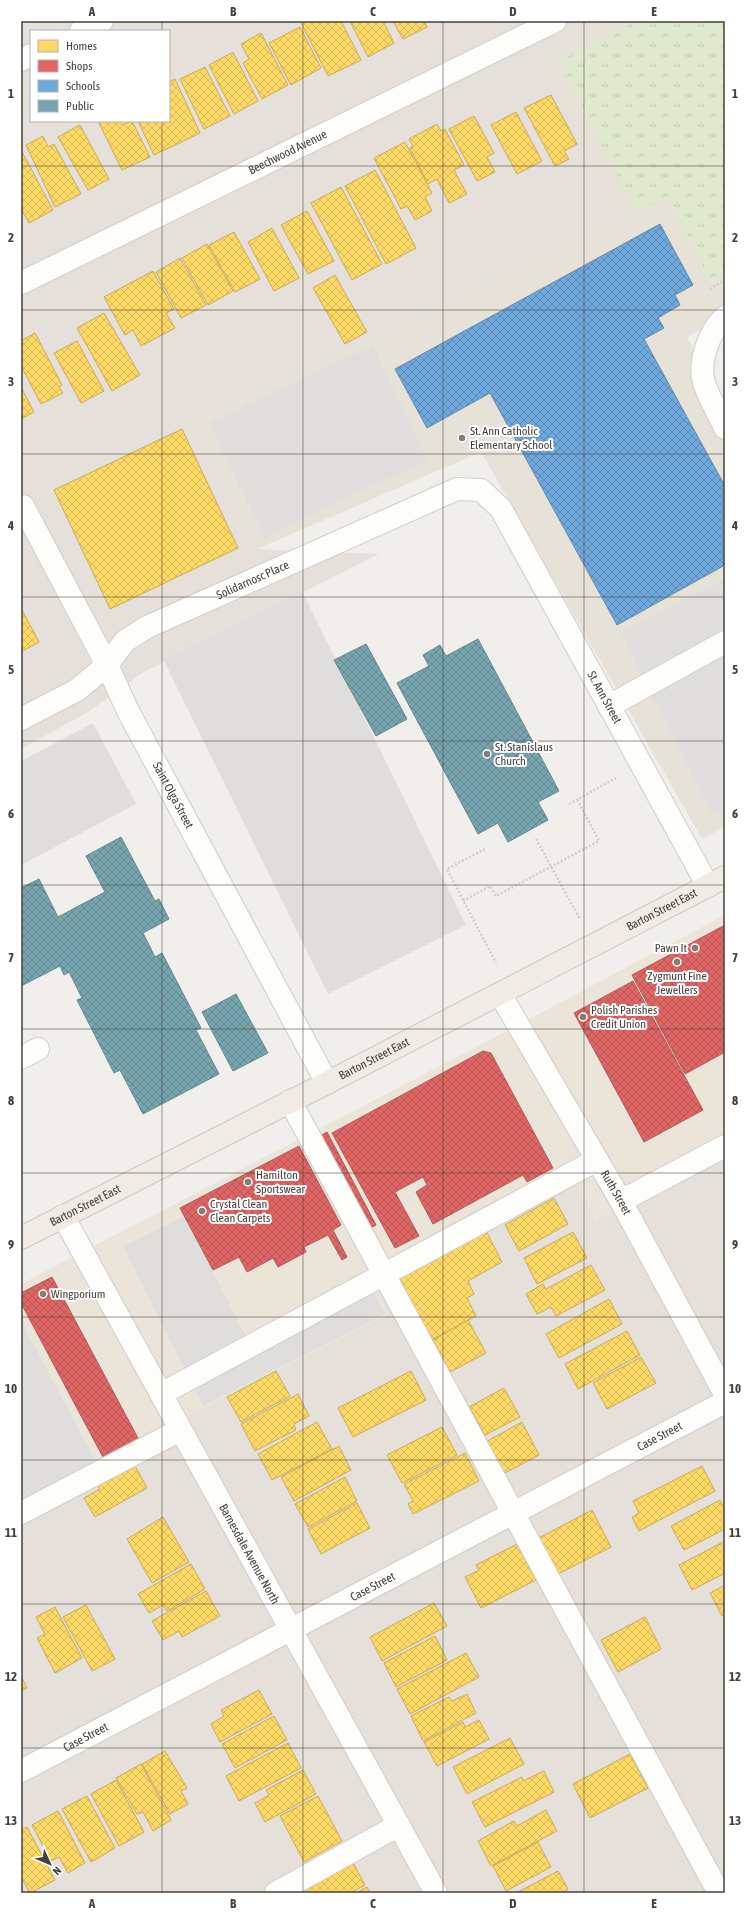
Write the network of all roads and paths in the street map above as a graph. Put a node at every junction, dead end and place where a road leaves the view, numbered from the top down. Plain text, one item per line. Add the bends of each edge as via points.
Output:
1 (102, 21) edge
2 (555, 21) edge
3 (527, 27) edge
4 (83, 30) edge
5 (30, 56) edge
6 (21, 60) edge
7 (725, 280) edge
8 (21, 283) edge
9 (710, 289) dead end
10 (725, 317) edge
11 (725, 428) edge
12 (23, 506) dead end
13 (501, 509) joint
14 (725, 642) edge
15 (107, 665) junction
16 (609, 706) junction
17 (21, 719) edge
18 (641, 764) junction
19 (577, 799) junction
20 (569, 804) dead end
21 (536, 839) dead end
22 (485, 849) dead end
23 (551, 866) junction
24 (716, 882) edge
25 (570, 900) dead end
26 (463, 901) junction
27 (486, 944) dead end
28 (500, 994) junction
29 (327, 1083) junction
30 (290, 1101) junction
31 (725, 1146) edge
32 (597, 1160) junction
33 (621, 1201) junction
34 (63, 1216) junction
35 (21, 1238) edge
36 (383, 1275) junction
37 (161, 1394) junction
38 (725, 1394) edge
39 (725, 1402) edge
40 (180, 1430) junction
41 (21, 1513) edge
42 (513, 1513) junction
43 (290, 1630) junction
44 (21, 1771) edge
45 (399, 1825) junction
46 (276, 1893) edge
47 (436, 1893) edge
48 (719, 1893) edge

1 - 4 street
2 - 3 street, Beechwood Avenue
3 - 8 street, Beechwood Avenue
5 - 6 street
7 - 9 path
10 - 11 street via 711,336 703,366 704,382
12 - 15 street, Saint Olga Street
13 - 15 street, Solidarnosc Place via 481,490 456,489 147,627 125,641
13 - 16 street, St. Ann Street
14 - 16 street
15 - 17 street, Solidarnosc Place via 77,690
15 - 29 street, Saint Olga Street via 128,711
16 - 18 street, St. Ann Street
18 - 19 path
18 - 24 street, St. Ann Street
19 - 20 path
19 - 23 path via 599,841
21 - 23 path
22 - 26 path via 447,870
23 - 25 path
23 - 26 path via 496,896 490,886
24 - 28 main road, Barton Street East
26 - 27 path
28 - 29 main road, Barton Street East
28 - 32 street, Ruth Street
29 - 30 main road, Barton Street East
30 - 34 main road, Barton Street East
30 - 36 street
31 - 33 street
32 - 33 street, Ruth Street
32 - 36 street
33 - 38 street, Ruth Street
34 - 35 main road, Barton Street East
34 - 37 street, Barnesdale Avenue North
36 - 37 street
36 - 42 street
37 - 40 street, Barnesdale Avenue North
39 - 42 street, Case Street
40 - 41 street
40 - 43 street, Barnesdale Avenue North
42 - 43 street, Case Street
42 - 48 street
43 - 44 street, Case Street
43 - 45 street, Barnesdale Avenue North
45 - 46 street
45 - 47 street, Barnesdale Avenue North

